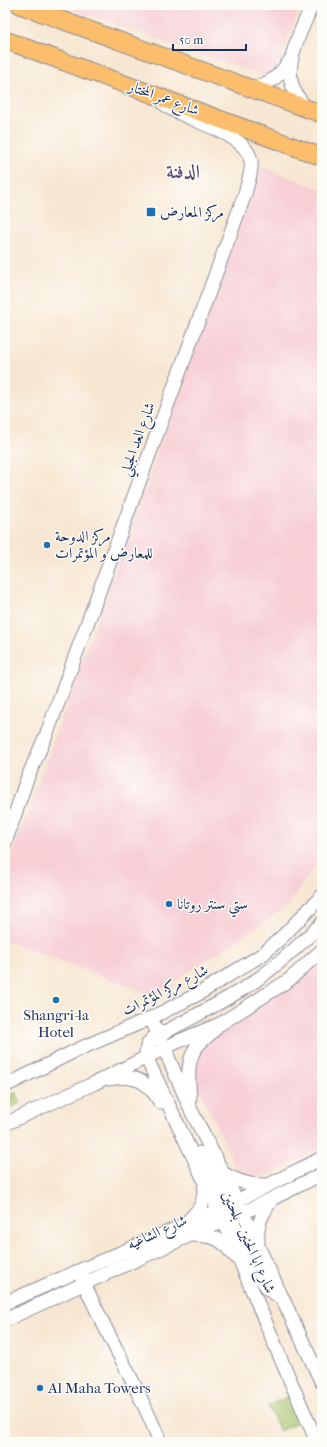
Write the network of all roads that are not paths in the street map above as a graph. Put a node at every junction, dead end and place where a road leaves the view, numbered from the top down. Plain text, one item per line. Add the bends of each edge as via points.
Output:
1 (312, 5) edge
2 (24, 6) edge
3 (9, 43) edge
4 (291, 59) junction
5 (250, 88) junction
6 (152, 94) junction
7 (306, 108) junction
8 (322, 114) edge
9 (254, 131) junction
10 (322, 145) edge
11 (322, 156) edge
12 (5, 843) edge
13 (322, 896) edge
14 (322, 923) edge
15 (322, 950) edge
16 (151, 1018) junction
17 (220, 1024) junction
18 (158, 1035) junction
19 (165, 1048) junction
20 (146, 1057) junction
21 (95, 1083) junction
22 (5, 1086) edge
23 (191, 1110) junction
24 (172, 1112) junction
25 (5, 1124) edge
26 (186, 1142) junction
27 (322, 1158) edge
28 (224, 1174) junction
29 (322, 1174) edge
30 (205, 1182) junction
31 (268, 1185) junction
32 (272, 1199) junction
33 (230, 1211) junction
34 (187, 1230) junction
35 (259, 1245) junction
36 (241, 1260) junction
37 (78, 1271) junction
38 (84, 1283) junction
39 (284, 1300) junction
40 (5, 1303) edge
41 (5, 1320) edge
42 (322, 1383) edge
43 (317, 1426) edge
44 (322, 1439) edge
45 (159, 1440) edge
46 (317, 1442) edge

1 - 4 street
2 - 5 main road
3 - 6 main road, شارع عمر المختار
4 - 5 street via 281,73 267,84
4 - 7 street via 290,74 294,91
5 - 7 main road
6 - 9 main road, شارع عمر المختار
6 - 12 street, شارع العد الجبلي via 182,115 229,134 242,144 250,157 251,170
7 - 8 main road
9 - 10 main road via 287,132
9 - 11 main road, شارع عمر المختار
13 - 16 street, شارع مركز المؤتمرات via 263,954 200,993
14 - 18 street via 255,981
15 - 17 street via 289,980
16 - 18 street, شارع ابا الحنين - بلحنين
16 - 22 street, شارع مركز المؤتمرات via 79,1049
17 - 19 street
17 - 23 street via 196,1048 191,1059 188,1076
18 - 19 street, شارع ابا الحنين - بلحنين
18 - 20 street via 148,1042
19 - 20 street
19 - 23 street, شارع ابا الحنين - بلحنين
20 - 21 street
20 - 24 street, شارع ابا الحنين - بلحنين
21 - 24 street via 122,1077 137,1079 152,1089 164,1107
21 - 25 street
23 - 28 street, شارع ابا الحنين - بلحنين
24 - 26 street, شارع ابا الحنين - بلحنين
26 - 30 street, شارع ابا الحنين - بلحنين
26 - 33 street via 198,1151
27 - 31 street, شارع الشاغيه
28 - 31 street via 245,1184
28 - 33 street, شارع ابا الحنين - بلحنين
29 - 32 street, شارع الشاغيه
30 - 33 street, شارع ابا الحنين - بلحنين
30 - 34 street via 202,1206
31 - 33 street, شارع الشاغيه
32 - 33 street, شارع الشاغيه
32 - 35 street via 263,1211 258,1225
33 - 34 street, شارع الشاغيه
33 - 35 street, شارع ابا الحنين - بلحنين
33 - 36 street, شارع ابا الحنين - بلحنين
33 - 39 street via 261,1278 268,1289
34 - 36 street via 218,1240
34 - 37 street, شارع الشاغيه
34 - 38 street, شارع الشاغيه
35 - 39 street, شارع ابا الحنين - بلحنين
36 - 43 street, شارع ابا الحنين - بلحنين via 283,1364
37 - 38 street
37 - 40 street, شارع الشاغيه
38 - 41 street, شارع الشاغيه
38 - 45 street
39 - 42 street, شارع ابا الحنين - بلحنين
43 - 46 street, شارع ابا الحنين - بلحنين
44 - 46 street

